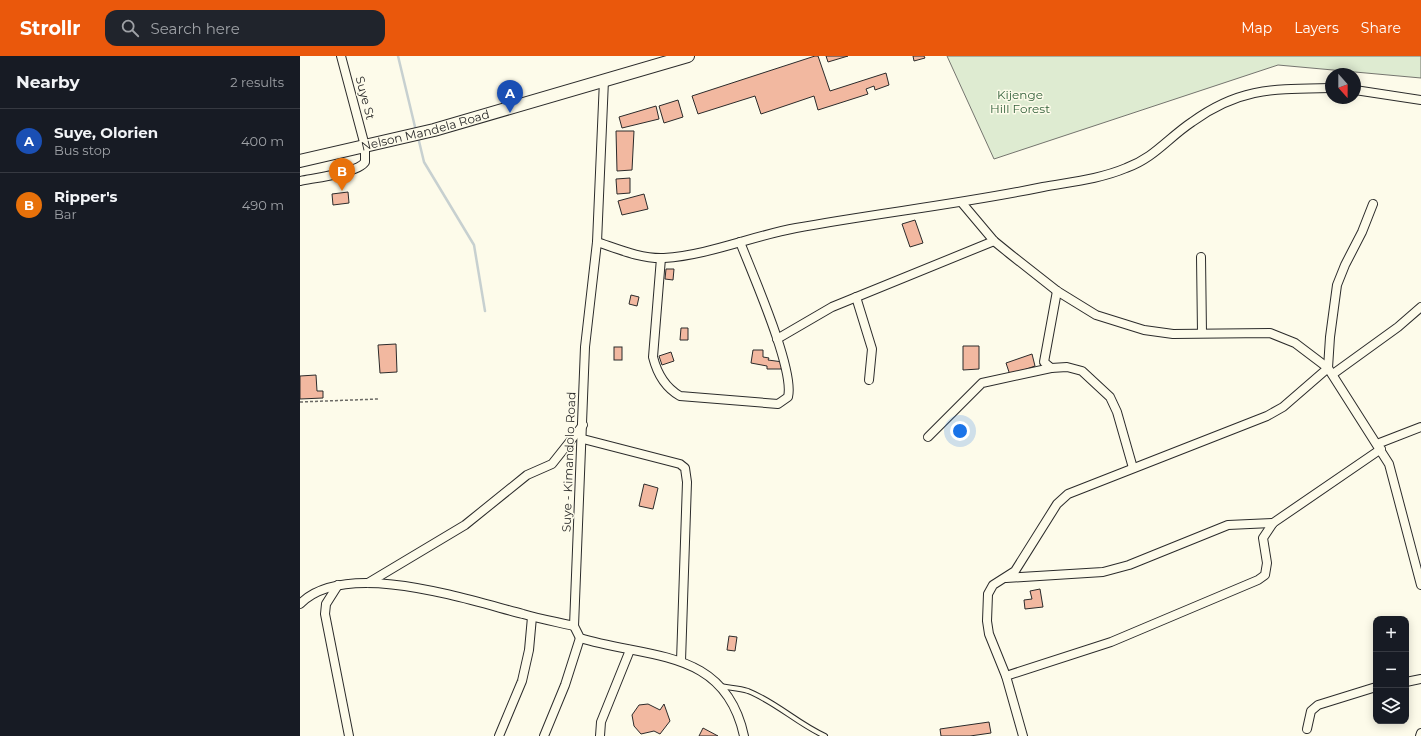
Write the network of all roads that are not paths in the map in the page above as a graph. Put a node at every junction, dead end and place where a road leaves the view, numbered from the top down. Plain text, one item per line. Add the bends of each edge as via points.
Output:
1 (340, 56) edge
2 (688, 56) edge
3 (604, 80) junction
4 (1325, 88) edge
5 (1361, 91) edge
6 (1421, 100) edge
7 (365, 146) junction
8 (300, 161) edge
9 (300, 181) edge
10 (962, 203) junction
11 (1373, 204) dead end
12 (994, 241) junction
13 (597, 242) junction
14 (740, 242) junction
15 (1201, 257) dead end
16 (661, 258) junction
17 (1056, 292) junction
18 (856, 297) junction
19 (1421, 307) edge
20 (1202, 333) junction
21 (777, 339) junction
22 (1051, 368) junction
23 (1330, 371) junction
24 (869, 380) dead end
25 (583, 425) junction
26 (1421, 427) edge
27 (928, 437) dead end
28 (582, 439) junction
29 (1379, 446) junction
30 (1133, 468) junction
31 (1272, 523) junction
32 (1418, 560) edge
33 (1005, 578) junction
34 (368, 583) junction
35 (338, 585) junction
36 (1421, 585) edge
37 (300, 604) edge
38 (532, 617) junction
39 (574, 626) junction
40 (580, 638) junction
41 (630, 650) junction
42 (681, 661) junction
43 (1006, 676) junction
44 (1421, 679) edge
45 (1409, 681) edge
46 (720, 686) junction
47 (1373, 688) edge
48 (1308, 730) dead end
49 (1421, 733) edge
50 (349, 736) edge
51 (499, 736) edge
52 (544, 736) edge
53 (600, 736) edge
54 (744, 736) edge
55 (825, 736) edge
56 (1023, 736) edge
57 (1420, 736) edge

1 - 7 street, Suye St
2 - 3 main road, Nelson Mandela Road
3 - 7 main road, Nelson Mandela Road via 434,130
3 - 13 street, Suye - Kimandolo Road
4 - 10 street via 1278,89 1246,94 1216,107 1191,122 1149,157 1124,169
5 - 6 street
7 - 8 main road, Nelson Mandela Road
7 - 9 street via 365,162 359,167
10 - 12 street
10 - 14 street via 801,227
11 - 23 street via 1337,285 1330,337
12 - 17 street
12 - 18 street
13 - 16 street via 635,254
13 - 25 street, Suye - Kimandolo Road via 585,347
14 - 16 street via 689,256
14 - 21 street
15 - 20 street
16 - 21 street via 653,357 658,372 673,392 680,396 769,405 785,401 790,391 784,356
17 - 20 street via 1096,315 1144,330 1173,334
17 - 22 street via 1044,356 1044,362
18 - 21 street via 812,317
18 - 24 street via 872,349
19 - 23 street via 1398,327
20 - 23 street via 1270,333 1295,343
22 - 27 street via 982,383
22 - 30 street via 1067,367 1082,371 1110,397 1117,412
23 - 29 street
23 - 30 street via 1267,416
25 - 28 street, Suye - Kimandolo Road
25 - 34 street via 552,464 527,475 465,525
26 - 29 street
28 - 39 street, Suye - Kimandolo Road
28 - 42 street via 680,464 685,468 687,482
29 - 31 street
29 - 32 street via 1389,464
30 - 33 street via 1068,494 1057,504 1022,563
31 - 33 street via 1228,525 1129,565 1103,572
31 - 43 street via 1263,538 1267,563 1265,575 1258,580 1111,642
32 - 36 street
33 - 43 street via 990,589 987,621 994,648
34 - 35 street
34 - 38 street via 439,592
35 - 37 street via 321,589
35 - 50 street via 326,604 325,614
38 - 39 street
38 - 51 street via 529,650 522,681
39 - 40 street, Suye - Kimandolo Road
40 - 41 street
40 - 52 street via 565,685
41 - 42 street
41 - 53 street via 601,722
42 - 46 street via 713,678
43 - 56 street
44 - 45 street
46 - 54 street via 735,710
46 - 55 lane via 753,694 808,729
47 - 48 street via 1318,705 1311,711
49 - 57 street

